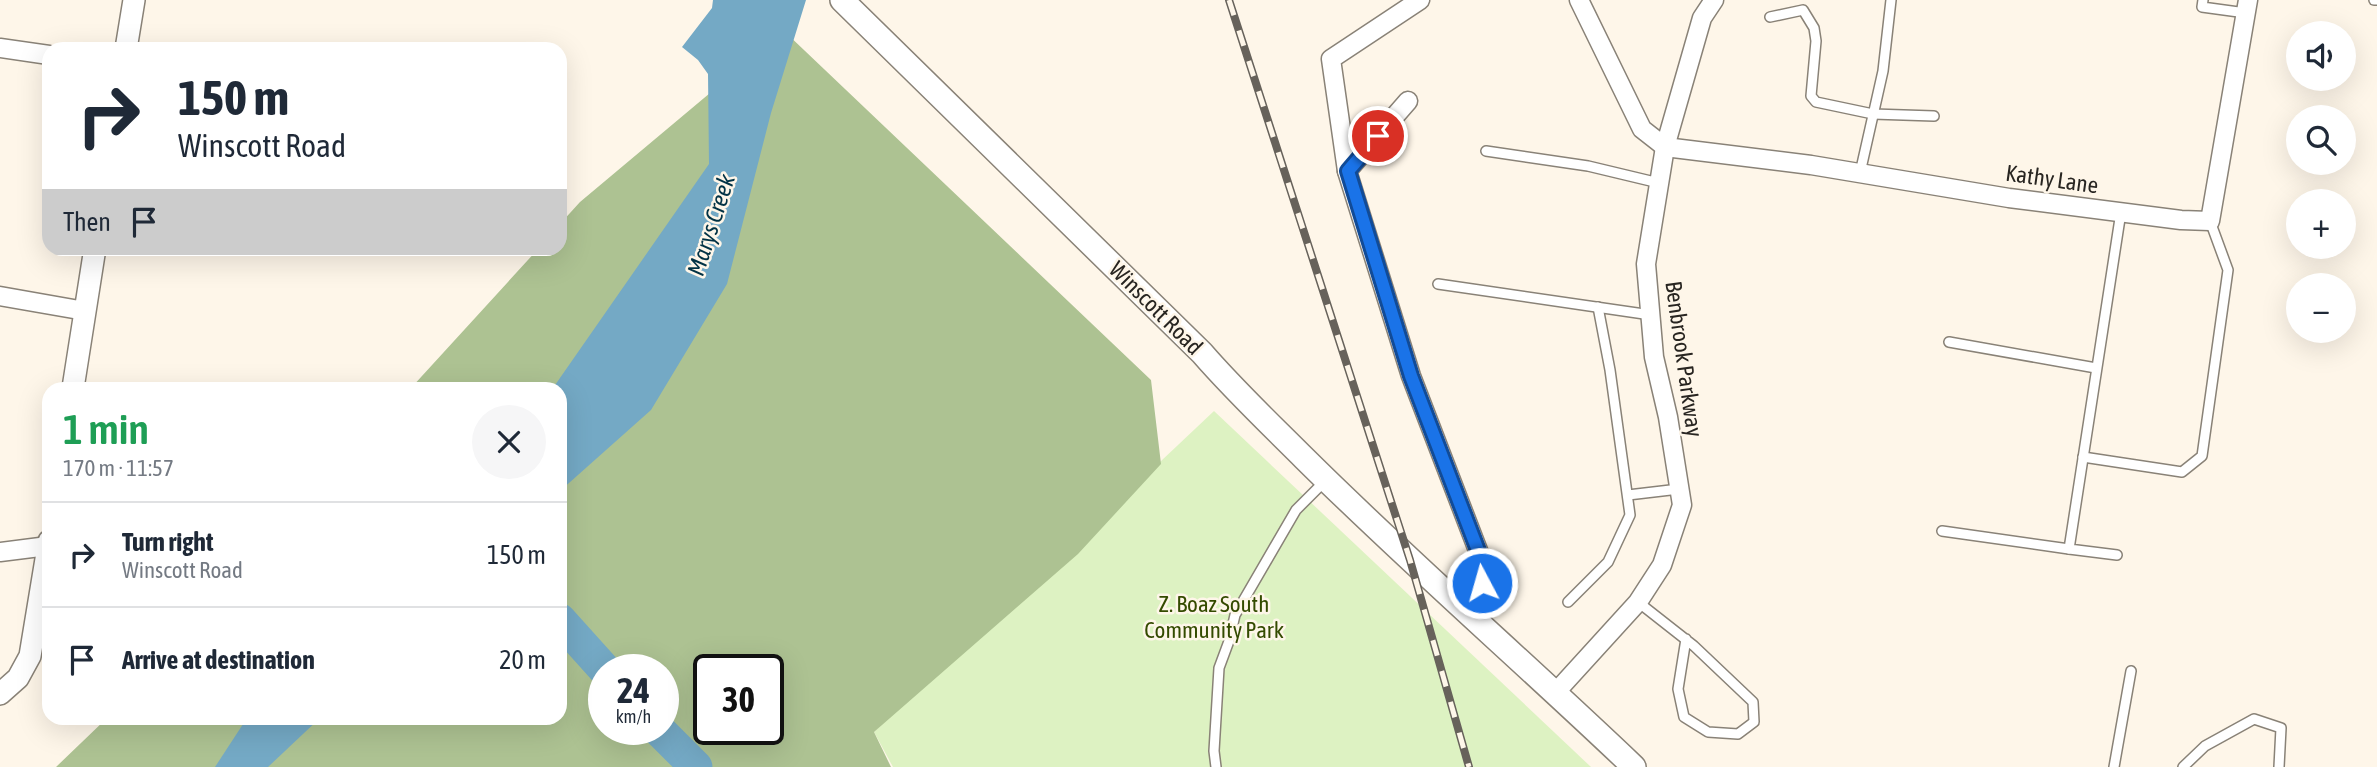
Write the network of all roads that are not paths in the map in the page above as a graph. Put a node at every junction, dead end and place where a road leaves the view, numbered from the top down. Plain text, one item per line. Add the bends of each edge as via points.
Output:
1 (134, 0) edge
2 (842, 0) edge
3 (1420, 0) edge
4 (1579, 0) edge
5 (1714, 0) edge
6 (1892, 0) edge
7 (2203, 0) edge
8 (1804, 5) edge
9 (2247, 6) edge
10 (1770, 17) dead end
11 (127, 42) edge
12 (0, 48) edge
13 (42, 54) edge
14 (1408, 101) dead end
15 (1873, 114) junction
16 (1934, 116) dead end
17 (1665, 147) junction
18 (1486, 151) dead end
19 (1348, 171) junction
20 (1860, 173) junction
21 (1659, 183) junction
22 (2121, 212) junction
23 (2210, 221) junction
24 (94, 256) edge
25 (1437, 284) dead end
26 (0, 296) edge
27 (1598, 307) junction
28 (85, 311) junction
29 (1651, 315) junction
30 (1950, 342) dead end
31 (2096, 368) junction
32 (74, 382) edge
33 (2084, 457) junction
34 (1326, 480) junction
35 (1679, 489) junction
36 (1628, 495) junction
37 (1942, 531) dead end
38 (42, 544) edge
39 (2069, 549) junction
40 (0, 552) edge
41 (2117, 555) dead end
42 (42, 585) edge
43 (1568, 602) dead end
44 (1639, 602) junction
45 (1470, 615) junction
46 (1686, 639) junction
47 (2131, 671) dead end
48 (1556, 692) junction
49 (0, 694) edge
50 (1216, 767) edge
51 (1634, 767) edge
52 (2115, 767) edge
53 (2183, 767) edge
54 (2279, 767) edge

1 - 11 street
2 - 34 main road, Winscott Road
3 - 19 street via 1331,59
4 - 17 street via 1642,129
5 - 17 street, Benbrook Parkway via 1702,18
6 - 15 lane
7 - 9 lane via 2202,7
8 - 10 lane
8 - 15 lane via 1816,41 1811,96 1816,102
9 - 23 street
12 - 13 street
14 - 19 street
15 - 16 lane
15 - 20 lane
17 - 20 street, Kathy Lane
17 - 21 street, Benbrook Parkway
18 - 21 lane via 1588,166
19 - 45 street via 1411,376 1484,566
20 - 22 street, Kathy Lane
21 - 29 street, Benbrook Parkway via 1646,264
22 - 23 street, Kathy Lane
22 - 31 lane
23 - 33 lane via 2228,270 2202,456 2182,472
24 - 28 street
25 - 27 lane
26 - 28 street
27 - 29 lane
27 - 36 lane
28 - 32 street
29 - 35 street, Benbrook Parkway via 1654,357
30 - 31 lane
31 - 33 lane
33 - 39 lane
34 - 45 main road, Winscott Road
34 - 50 lane via 1296,510 1235,615 1219,668
35 - 36 lane
35 - 44 street, Benbrook Parkway via 1682,505 1662,565
36 - 43 lane via 1630,515 1608,562
37 - 39 lane
38 - 40 street
39 - 41 lane
42 - 49 street via 30,656 18,678
44 - 46 lane
44 - 48 street, Benbrook Parkway
45 - 48 main road, Winscott Road
46 - 46 lane via 1753,702 1754,722 1738,734 1708,732 1684,717 1678,689
47 - 52 lane
48 - 51 main road, Winscott Road
53 - 54 lane via 2205,746 2254,719 2281,728

